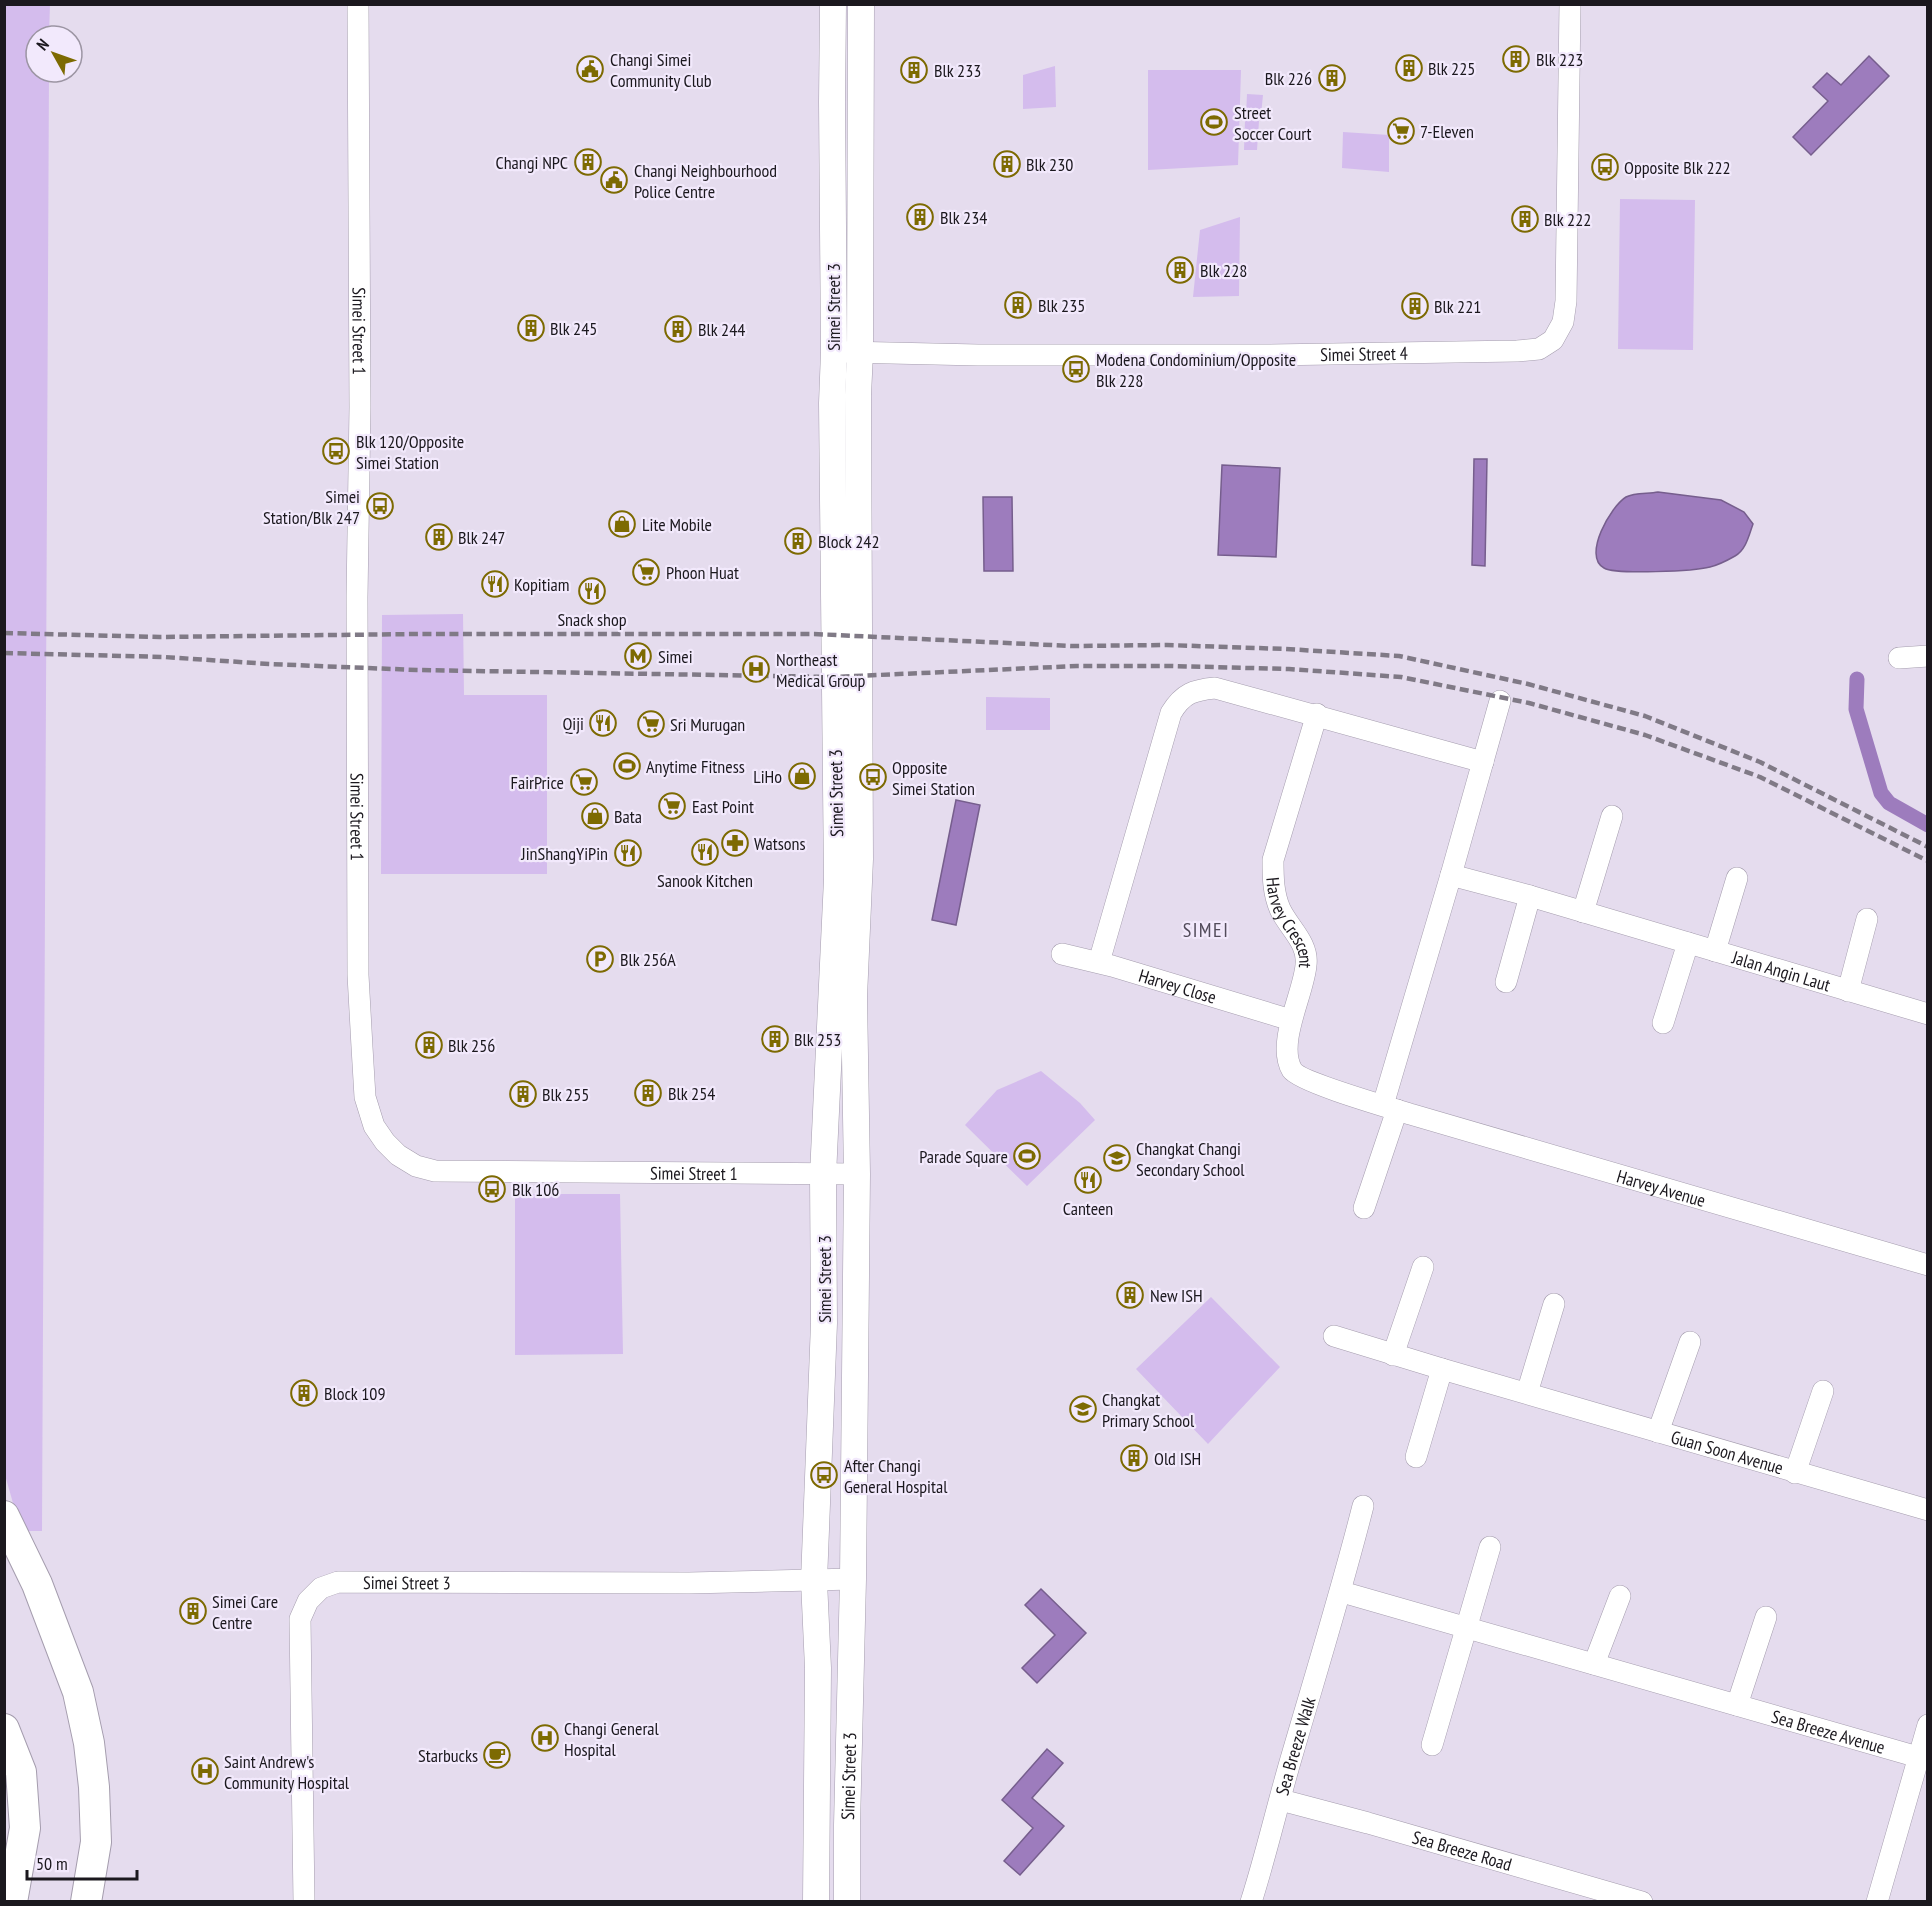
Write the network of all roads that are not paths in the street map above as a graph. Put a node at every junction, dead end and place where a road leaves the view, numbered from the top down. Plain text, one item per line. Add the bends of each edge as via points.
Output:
1 (358, 4) edge
2 (370, 4) edge
3 (833, 4) edge
4 (861, 4) edge
5 (1570, 4) edge
6 (834, 352) junction
7 (860, 353) junction
8 (1928, 656) edge
9 (1899, 658) dead end
10 (1500, 701) dead end
11 (1317, 714) junction
12 (1483, 762) junction
13 (1612, 816) dead end
14 (1451, 875) junction
15 (1737, 878) dead end
16 (1530, 896) junction
17 (1583, 912) junction
18 (1867, 919) dead end
19 (1689, 943) junction
20 (1714, 951) junction
21 (1062, 954) dead end
22 (1098, 962) junction
23 (1506, 982) dead end
24 (1848, 991) junction
25 (1928, 1014) edge
26 (1292, 1020) junction
27 (1663, 1023) dead end
28 (1390, 1107) junction
29 (857, 1168) junction
30 (824, 1169) junction
31 (1364, 1209) dead end
32 (1928, 1264) edge
33 (1423, 1267) dead end
34 (1554, 1304) dead end
35 (1334, 1336) dead end
36 (1690, 1342) dead end
37 (1393, 1355) junction
38 (1442, 1370) junction
39 (1823, 1391) dead end
40 (1527, 1393) junction
41 (1658, 1432) junction
42 (1416, 1457) dead end
43 (1795, 1473) junction
44 (1363, 1506) dead end
45 (1928, 1510) edge
46 (4, 1516) edge
47 (1490, 1547) dead end
48 (853, 1579) junction
49 (814, 1581) junction
50 (1342, 1592) junction
51 (1620, 1596) dead end
52 (1766, 1617) dead end
53 (1466, 1628) junction
54 (852, 1649) junction
55 (1594, 1664) junction
56 (818, 1668) junction
57 (1737, 1705) junction
58 (1928, 1725) edge
59 (4, 1729) edge
60 (1432, 1745) dead end
61 (1918, 1757) junction
62 (1281, 1800) junction
63 (12, 1902) edge
64 (86, 1902) edge
65 (304, 1902) edge
66 (816, 1902) edge
67 (847, 1902) edge
68 (1251, 1902) edge
69 (1642, 1902) edge
70 (1877, 1902) edge

1 - 30 street, Simei Street 1 via 358,975 365,1097 374,1126 398,1155 435,1171
2 - 30 street, Simei Street 1 via 370,974 377,1095 385,1121 405,1146 437,1159
3 - 6 main road, Simei Street 3
4 - 7 main road, Simei Street 3
5 - 7 street, Simei Street 4 via 1566,301 1563,322 1553,340 1539,349 1265,355
6 - 7 street, Simei Street 4
6 - 30 main road, Simei Street 3 via 837,879
7 - 29 main road, Simei Street 3 via 860,859 854,997
8 - 9 street
10 - 12 street
11 - 12 street
11 - 22 street via 1215,688 1201,689 1178,701 1171,713
11 - 26 street, Harvey Crescent via 1273,860 1273,883 1280,909 1303,945 1307,963
12 - 14 street
13 - 17 street
14 - 16 street, Jalan Angin Laut
14 - 28 street
15 - 20 street, Jalan Angin Laut
16 - 17 street, Jalan Angin Laut
16 - 23 street
17 - 19 street, Jalan Angin Laut
18 - 24 street, Jalan Angin Laut
19 - 20 street, Jalan Angin Laut
19 - 27 street
20 - 24 street, Jalan Angin Laut
21 - 22 street, Harvey Close
22 - 26 street, Harvey Close
24 - 25 street, Jalan Angin Laut
26 - 28 street, Harvey Crescent via 1287,1058 1293,1072 1308,1081
28 - 31 street
28 - 32 street, Harvey Avenue
29 - 30 street, Simei Street 1
29 - 48 main road, Simei Street 3
30 - 49 main road, Simei Street 3 via 824,1323
33 - 37 street
34 - 40 street
35 - 37 street, Guan Soon Avenue
36 - 41 street, Guan Soon Avenue
37 - 38 street, Guan Soon Avenue
38 - 40 street, Guan Soon Avenue
38 - 42 street
39 - 43 street, Guan Soon Avenue
40 - 41 street, Guan Soon Avenue
41 - 43 street, Guan Soon Avenue
43 - 45 street, Guan Soon Avenue
44 - 50 street
46 - 64 highway via 37,1584 80,1702 90,1754 96,1842
47 - 53 street
48 - 49 street, Simei Street 3
48 - 54 main road, Simei Street 3
49 - 56 main road, Simei Street 3
49 - 65 street, Simei Street 3 via 384,1581 338,1582 321,1588 308,1601 300,1618
50 - 53 street, Sea Breeze Avenue
50 - 62 street, Sea Breeze Walk
51 - 55 street
52 - 57 street
53 - 55 street, Sea Breeze Avenue
53 - 60 street
54 - 56 main road via 833,1651
54 - 67 main road, Simei Street 3
55 - 57 street, Sea Breeze Avenue
56 - 66 main road, Simei Street 3
57 - 61 street, Sea Breeze Avenue
58 - 61 street
59 - 63 highway via 21,1773 25,1828
61 - 70 street
62 - 68 street, Sea Breeze Walk
62 - 69 street, Sea Breeze Road

